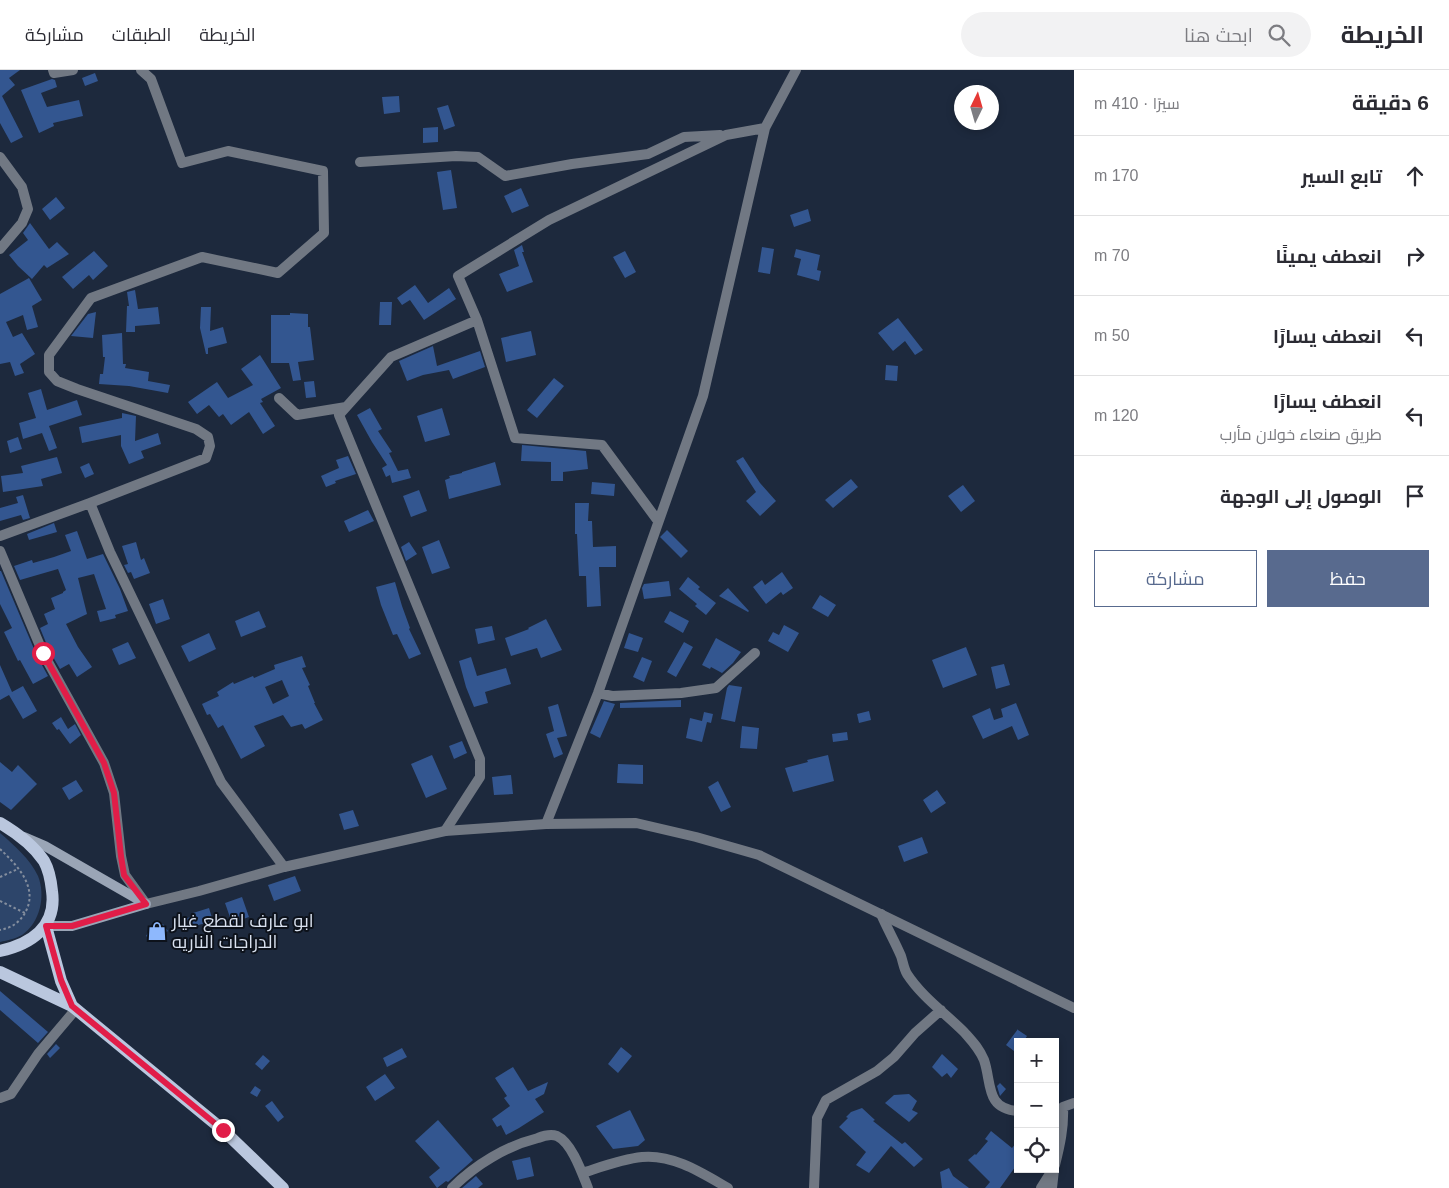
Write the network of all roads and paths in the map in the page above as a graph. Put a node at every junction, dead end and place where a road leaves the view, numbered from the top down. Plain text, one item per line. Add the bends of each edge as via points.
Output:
1 (53, 70) edge
2 (73, 70) edge
3 (141, 70) edge
4 (796, 70) edge
5 (764, 128) junction
6 (726, 135) junction
7 (0, 157) edge
8 (360, 162) dead end
9 (0, 248) edge
10 (477, 320) junction
11 (278, 398) dead end
12 (346, 407) junction
13 (90, 503) junction
14 (658, 521) junction
15 (0, 536) edge
16 (0, 551) edge
17 (755, 653) dead end
18 (598, 693) junction
19 (0, 824) edge
20 (546, 824) junction
21 (445, 830) junction
22 (21, 836) junction
23 (0, 849) edge
24 (284, 867) junction
25 (18, 869) junction
26 (0, 877) edge
27 (0, 901) edge
28 (146, 904) junction
29 (25, 913) junction
30 (881, 914) junction
31 (46, 926) junction
32 (0, 930) edge
33 (0, 951) edge
34 (0, 972) edge
35 (74, 1008) junction
36 (1074, 1008) edge
37 (941, 1010) junction
38 (0, 1098) edge
39 (1074, 1103) edge
40 (1059, 1108) edge
41 (1014, 1111) edge
42 (1059, 1149) edge
43 (582, 1173) junction
44 (1051, 1173) edge
45 (1054, 1173) edge
46 (283, 1188) edge
47 (452, 1188) edge
48 (588, 1188) edge
49 (728, 1188) edge
50 (814, 1188) edge
51 (1042, 1188) edge
52 (1052, 1188) edge

1 - 2 street via 54,73
3 - 13 street via 152,79 182,162 228,151 322,171 324,233 278,273 202,257 92,298 49,355 50,372 56,381 196,429 208,437 210,446 206,458
4 - 5 street
5 - 6 street
5 - 14 street via 703,396
6 - 8 street via 684,137 648,154 505,176 478,157
6 - 10 street via 548,220 458,276
7 - 9 street via 22,186 28,209 22,223
10 - 12 street via 391,357
10 - 14 street via 515,438 602,445
11 - 12 street via 298,415
12 - 21 street via 339,415 480,759 480,777
13 - 15 street
13 - 24 street via 110,552 221,782
14 - 18 street
16 - 28 street via 43,653 104,763 114,793 124,875
17 - 18 street via 716,688 612,696
18 - 20 street
19 - 22 main road
20 - 21 street
20 - 30 street via 636,823 696,837 759,855
21 - 24 street
22 - 28 main road
22 - 31 main road via 44,862 51,880 52,906
23 - 25 path
24 - 28 street
25 - 26 path
25 - 29 path via 30,889 30,902
27 - 29 path
28 - 31 main road via 72,926
29 - 32 path via 16,924
30 - 36 street
30 - 37 street via 907,973
31 - 33 main road via 29,941
31 - 35 main road via 61,980
34 - 35 main road
35 - 38 street via 11,1094
35 - 46 main road via 223,1130
37 - 41 street via 978,1047 991,1094 998,1105
37 - 50 street via 878,1071 826,1100 817,1118
39 - 40 street
40 - 42 street via 1064,1120
43 - 47 street via 565,1142 556,1136 546,1136 522,1142 489,1159
43 - 48 street
43 - 49 street via 643,1156 669,1159
44 - 51 street
45 - 52 street

